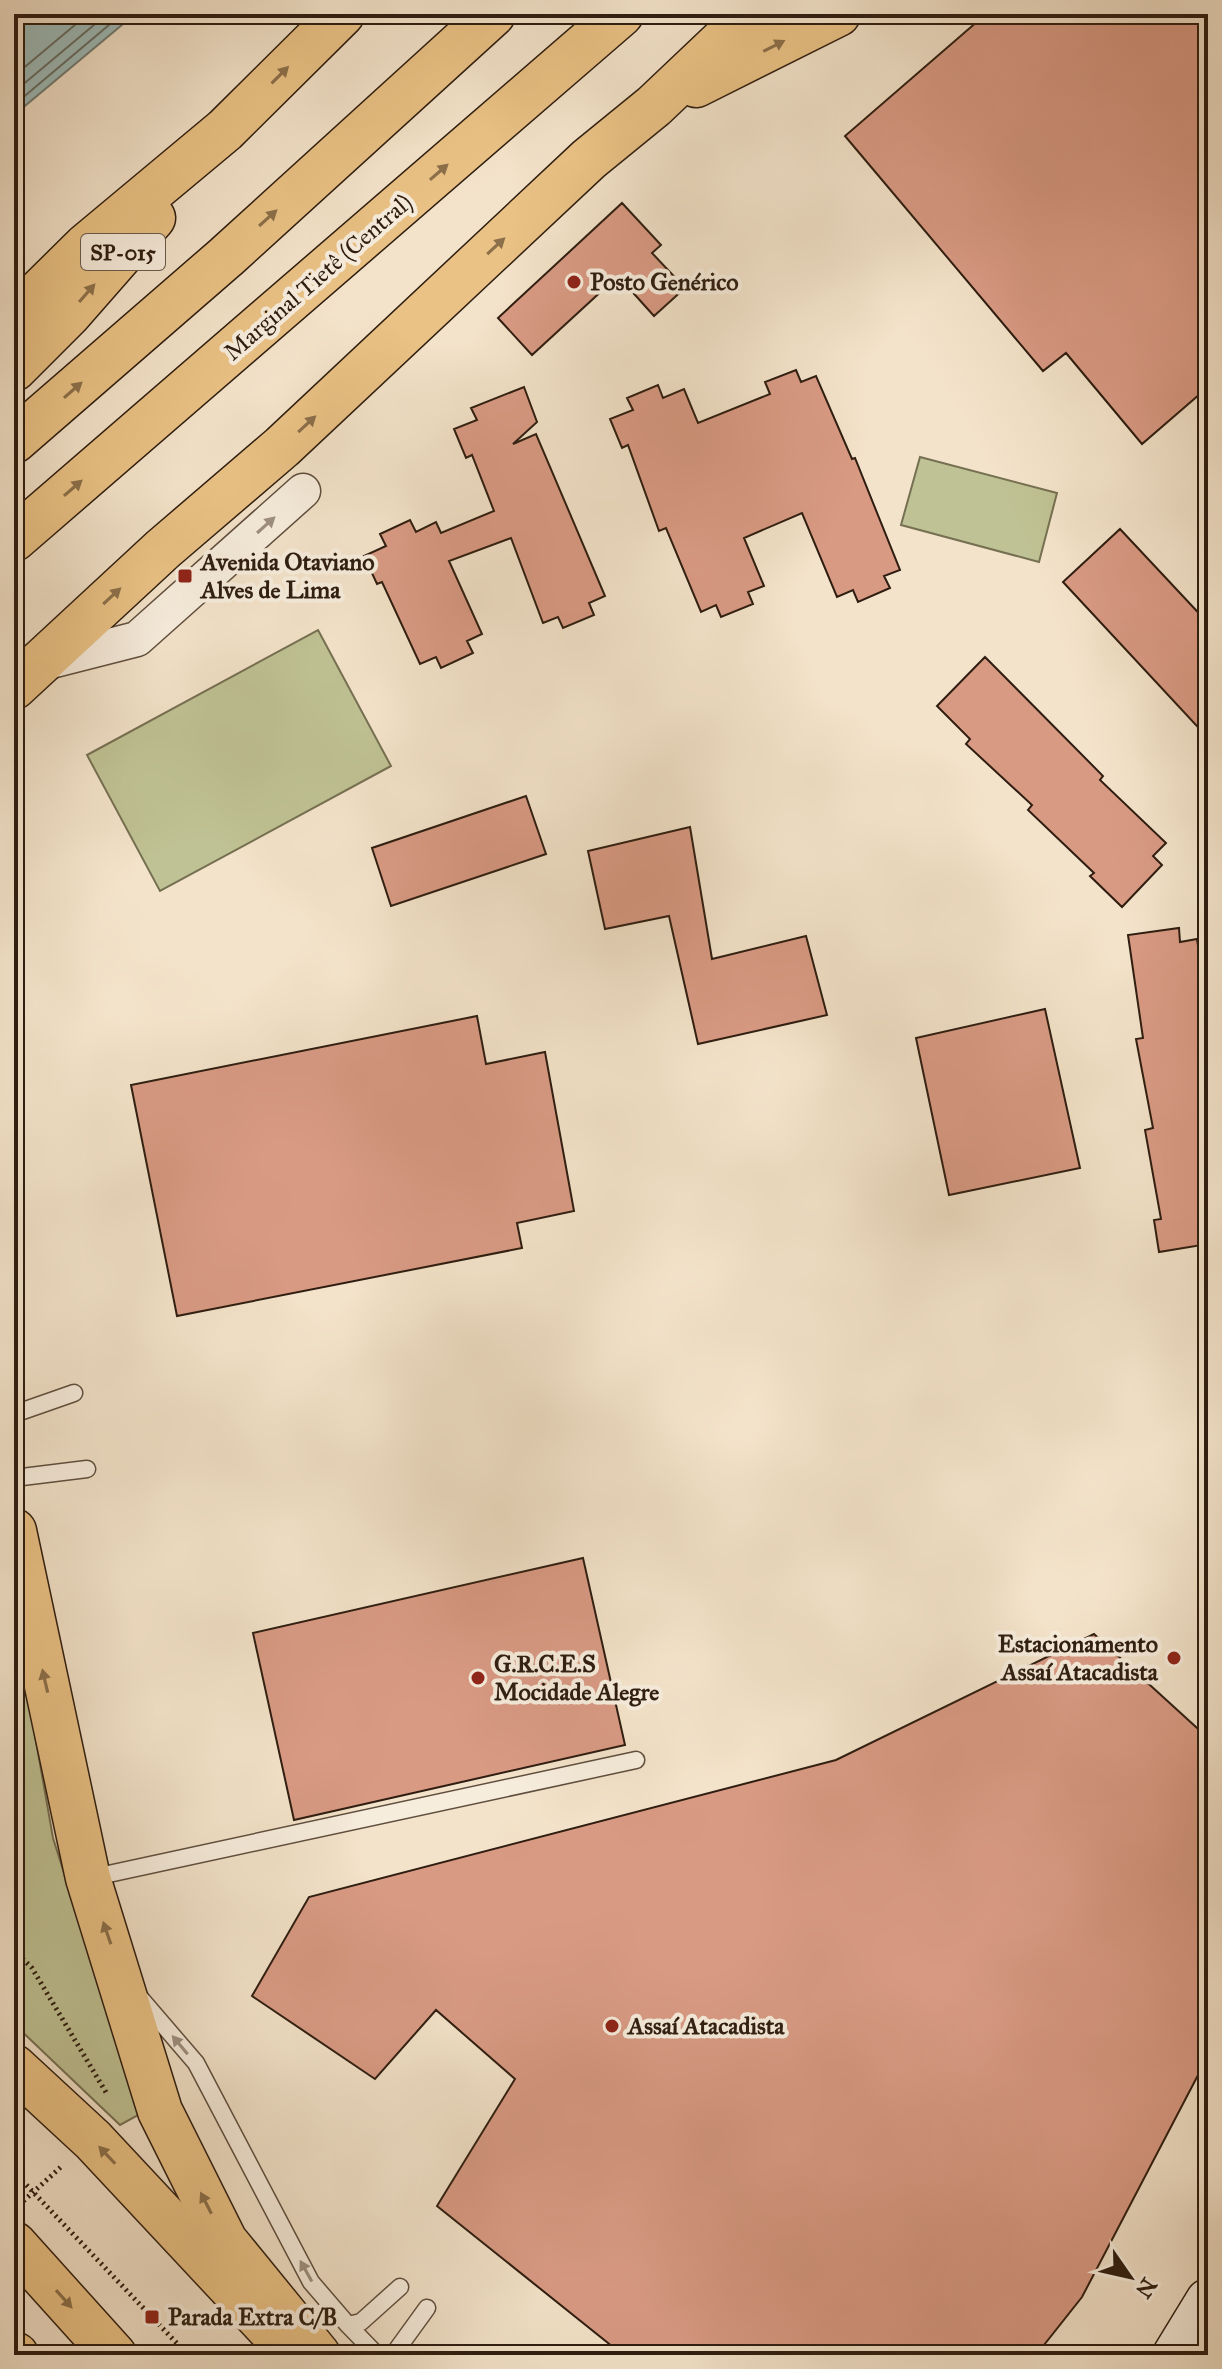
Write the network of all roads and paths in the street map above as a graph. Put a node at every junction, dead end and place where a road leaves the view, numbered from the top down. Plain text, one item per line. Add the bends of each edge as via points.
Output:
1 (342, 14) edge
2 (493, 14) edge
3 (621, 14) edge
4 (751, 14) edge
5 (838, 14) edge
6 (654, 106) junction
7 (225, 130) junction
8 (14, 317) edge
9 (14, 369) edge
10 (14, 441) edge
11 (303, 491) dead end
12 (14, 539) edge
13 (26, 676) edge
14 (74, 1393) dead end
15 (14, 1414) edge
16 (87, 1469) dead end
17 (14, 1478) edge
18 (14, 1531) edge
19 (636, 1760) dead end
20 (88, 1878) junction
21 (14, 1950) edge
22 (121, 1976) junction
23 (14, 2067) edge
24 (107, 2095) dead end
25 (14, 2172) edge
26 (14, 2244) edge
27 (400, 2287) dead end
28 (1208, 2301) edge
29 (427, 2308) dead end
30 (333, 2340) edge
31 (114, 2355) edge
32 (188, 2355) edge
33 (294, 2355) edge
34 (377, 2355) edge
35 (393, 2355) edge
36 (1175, 2355) edge

7 -> 1 main road, SP-015
10 -> 2 main road
12 -> 3 main road, Marginal Tietê (Central)
4 - 6 main road
6 -> 5 main road
13 -> 6 main road via 282,447 589,159
7 - 8 main road, SP-015 via 86,246
9 -> 7 main road, SP-015 via 99,280
13 -> 11 street via 137,639
14 - 15 lane
16 - 17 lane
20 -> 18 main road
19 - 20 lane
22 -> 20 main road
21 - 24 path via 32,1968
30 -> 22 lane via 311,2282 196,2063
30 -> 22 main road via 225,2241 160,2111
33 -> 23 main road via 93,2140
25 - 32 path
26 -> 31 main road
27 - 30 lane
28 - 36 main road
29 - 35 lane
30 - 34 lane

